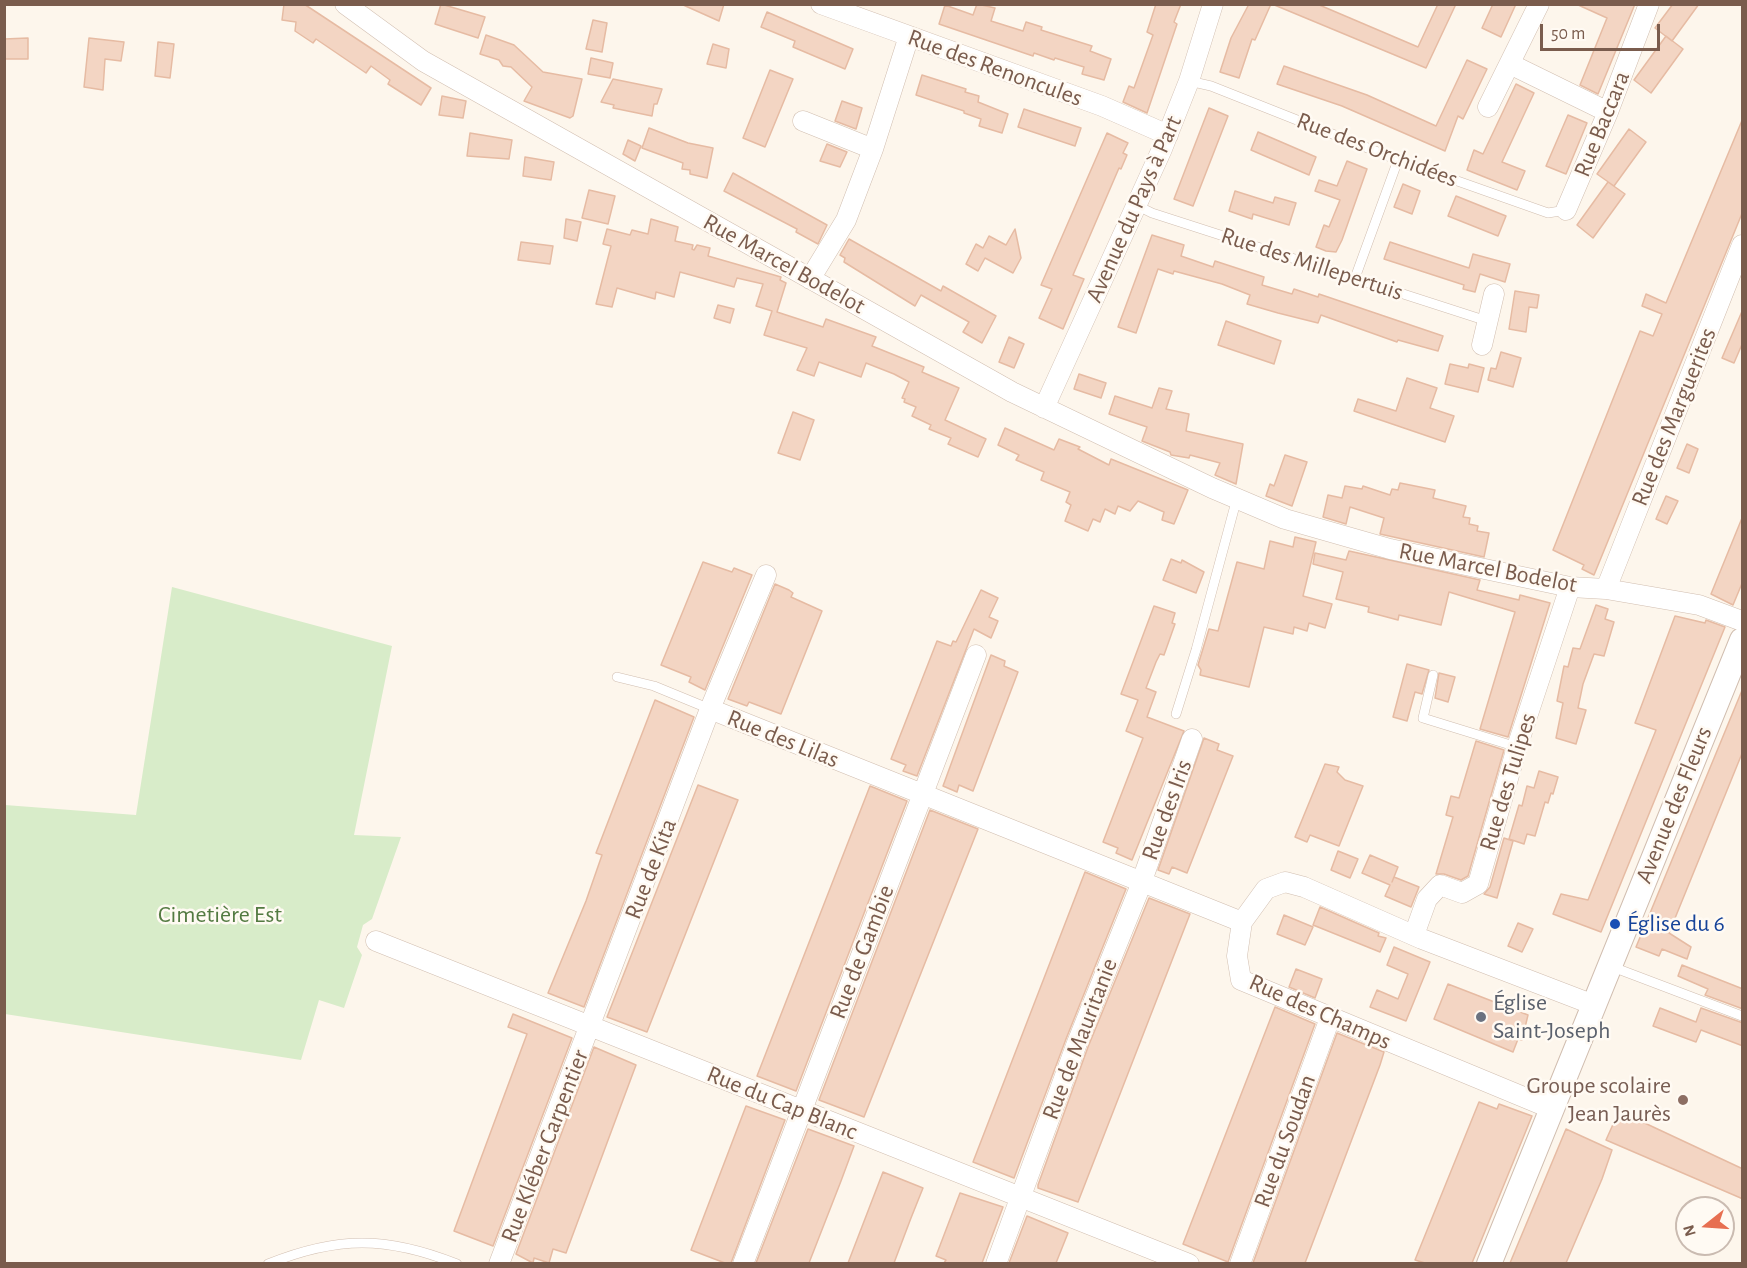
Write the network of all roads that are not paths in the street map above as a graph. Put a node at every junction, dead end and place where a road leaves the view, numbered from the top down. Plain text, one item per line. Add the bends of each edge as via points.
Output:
1 (345, 4) edge
2 (821, 4) edge
3 (1213, 4) edge
4 (1539, 4) edge
5 (1649, 4) edge
6 (909, 36) junction
7 (1510, 64) junction
8 (1189, 81) junction
9 (1488, 107) dead end
10 (1608, 112) junction
11 (803, 121) dead end
12 (1168, 135) junction
13 (873, 149) junction
14 (1398, 160) junction
15 (1138, 206) junction
16 (1566, 210) joint
17 (1743, 245) edge
18 (1355, 278) junction
19 (810, 279) junction
20 (1494, 294) dead end
21 (1487, 321) junction
22 (1482, 345) dead end
23 (1044, 408) junction
24 (1237, 498) junction
25 (766, 575) dead end
26 (1570, 587) junction
27 (1606, 589) junction
28 (1743, 621) edge
29 (1743, 640) edge
30 (976, 655) dead end
31 (1433, 675) dead end
32 (617, 677) dead end
33 (710, 709) junction
34 (1176, 714) dead end
35 (1192, 739) dead end
36 (1517, 747) junction
37 (923, 795) junction
38 (1141, 881) junction
39 (1242, 921) junction
40 (1414, 934) junction
41 (376, 941) dead end
42 (1610, 966) junction
43 (1594, 1005) junction
44 (1743, 1016) edge
45 (1330, 1018) junction
46 (590, 1028) junction
47 (1550, 1108) junction
48 (803, 1110) junction
49 (1020, 1198) junction
50 (268, 1263) edge
51 (457, 1263) edge
52 (500, 1263) edge
53 (743, 1263) edge
54 (996, 1263) edge
55 (1189, 1263) edge
56 (1240, 1263) edge
57 (1489, 1263) edge

1 - 19 street, Rue Marcel Bodelot via 423,61
2 - 6 street, Rue des Renoncules
3 - 8 street, Avenue du Pays à Part
4 - 7 street
5 - 10 street, Rue Baccara
6 - 12 street, Rue des Renoncules via 1102,106
6 - 13 street
7 - 9 street
7 - 10 street
8 - 12 street, Avenue du Pays à Part
8 - 14 lane, Rue des Orchidées via 1211,86
10 - 16 street, Rue Baccara
11 - 13 street
12 - 15 street, Avenue du Pays à Part
13 - 19 street via 846,220
14 - 16 lane, Rue des Orchidées via 1548,213
14 - 18 lane
15 - 18 lane, Rue des Millepertuis
15 - 23 street, Avenue du Pays à Part
17 - 27 street, Rue des Marguerites
18 - 21 lane, Rue des Millepertuis
19 - 23 street, Rue Marcel Bodelot
20 - 21 street
21 - 22 street
23 - 24 street, Rue Marcel Bodelot
24 - 26 street, Rue Marcel Bodelot via 1285,519 1390,549
24 - 34 lane
25 - 33 street, Rue des Lilas
26 - 27 street, Rue Marcel Bodelot
26 - 36 street, Rue des Tulipes
27 - 28 street, Rue Marcel Bodelot via 1699,604
29 - 42 street, Avenue des Fleurs
30 - 37 street, Rue de Gambie
31 - 36 lane via 1423,718
32 - 33 lane via 654,686
33 - 37 street, Rue des Lilas
33 - 46 street, Rue de Kita
35 - 38 street, Rue des Iris
36 - 40 street, Rue des Tulipes via 1478,884 1462,893 1440,885 1427,899
37 - 38 street, Rue des Lilas
37 - 48 street, Rue de Gambie
38 - 39 street, Rue des Lilas
38 - 49 street, Rue de Mauritanie
39 - 40 street, Rue des Champs via 1266,889 1285,882
39 - 45 street, Rue des Champs via 1237,956 1241,980
40 - 43 street, Rue des Champs
41 - 46 street, Rue du Cap Blanc
42 - 43 street, Avenue des Fleurs
42 - 44 lane
43 - 47 street, Avenue des Fleurs
45 - 47 street, Rue des Champs
45 - 56 street, Rue du Soudan
46 - 48 street, Rue du Cap Blanc
46 - 52 street, Rue Kléber Carpentier
47 - 57 street, Avenue des Fleurs
48 - 49 street, Rue du Cap Blanc
48 - 53 street, Rue de Gambie
49 - 54 street, Rue de Mauritanie
49 - 55 street, Rue du Cap Blanc
50 - 51 lane via 334,1243 357,1242 405,1246

